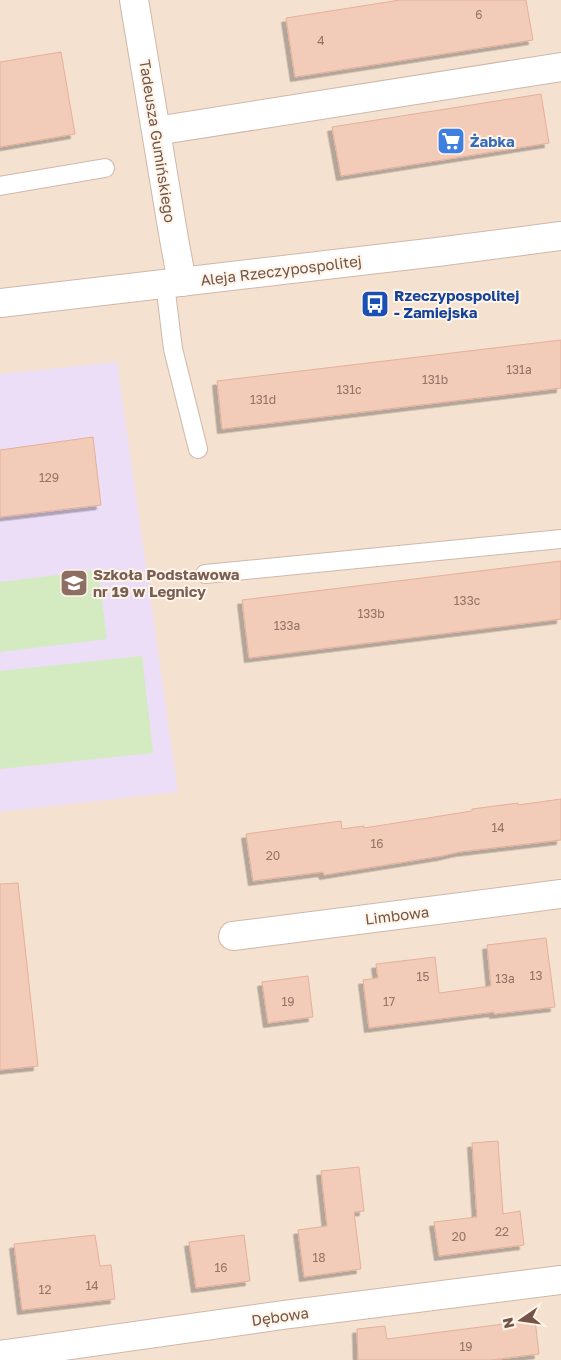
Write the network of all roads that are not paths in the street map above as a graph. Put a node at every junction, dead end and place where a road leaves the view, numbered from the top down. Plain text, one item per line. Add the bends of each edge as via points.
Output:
1 (134, 0) edge
2 (561, 67) edge
3 (156, 131) junction
4 (105, 168) dead end
5 (0, 186) edge
6 (561, 236) edge
7 (174, 283) junction
8 (0, 303) edge
9 (198, 449) dead end
10 (561, 539) edge
11 (205, 574) dead end
12 (561, 894) edge
13 (233, 936) dead end
14 (561, 1280) edge
15 (0, 1354) edge

1 - 3 street, Tadeusza Gumińskiego
2 - 3 street
3 - 7 street, Tadeusza Gumińskiego via 174,239
4 - 5 lane
6 - 7 street, Aleja Rzeczypospolitej
7 - 8 street, Aleja Rzeczypospolitej
7 - 9 lane via 173,349
10 - 11 lane
12 - 13 street, Limbowa
14 - 15 street, Dębowa

